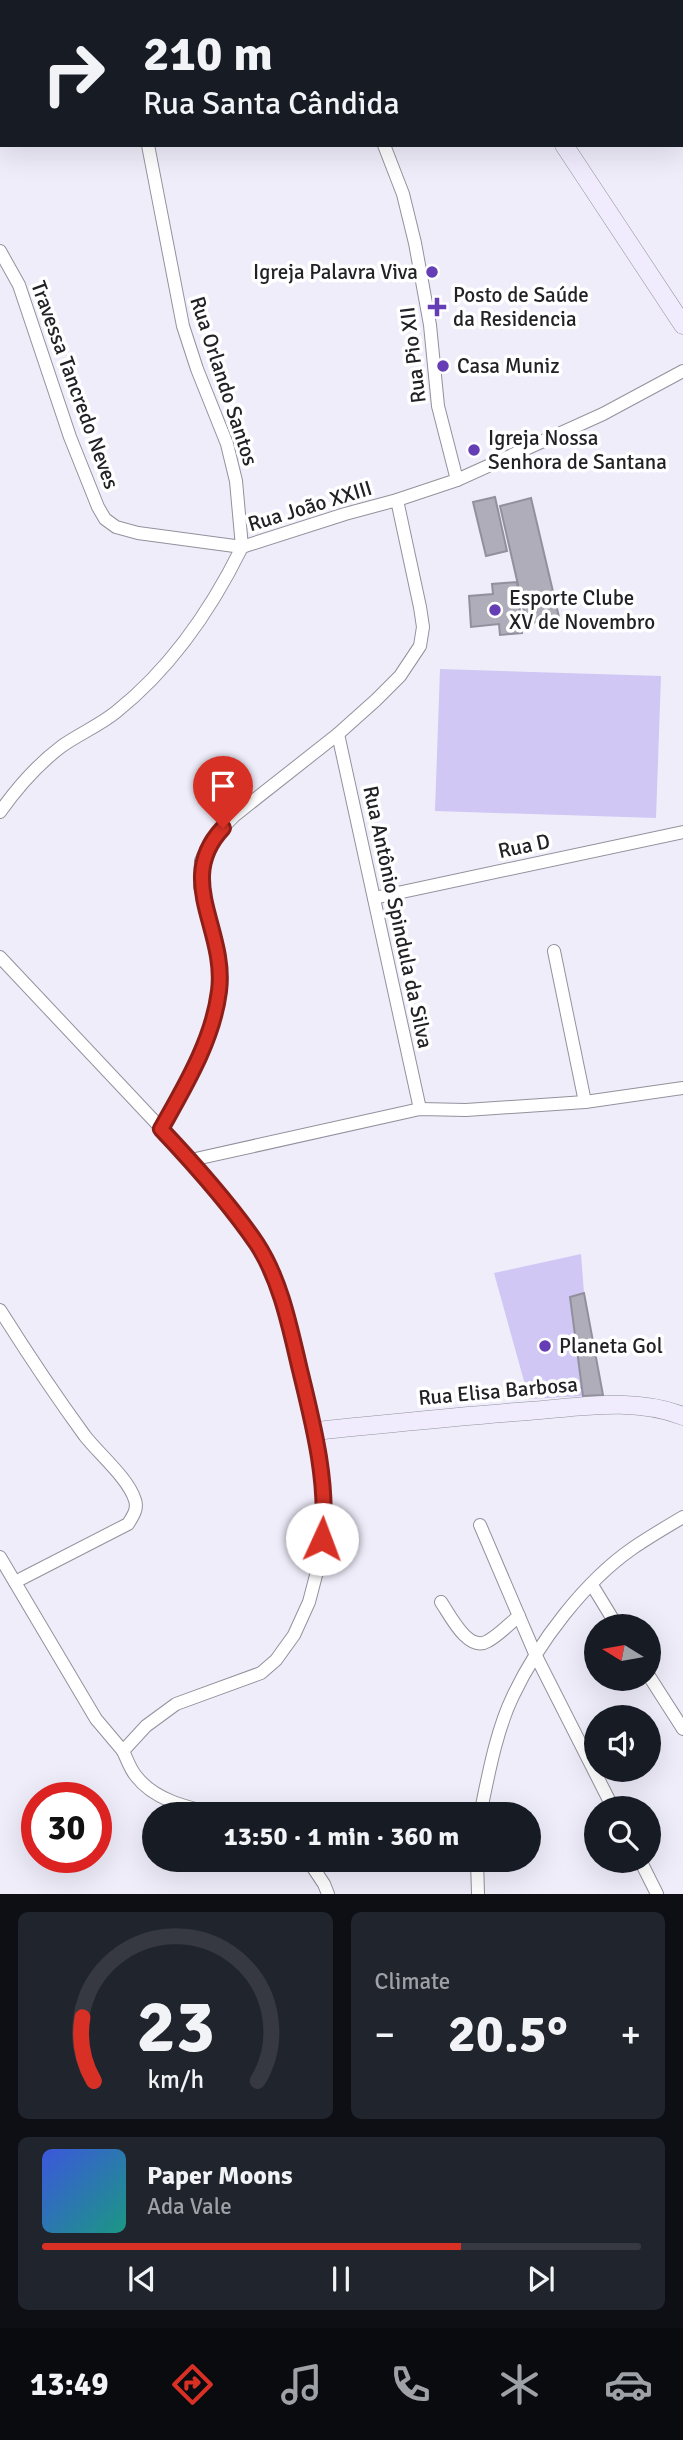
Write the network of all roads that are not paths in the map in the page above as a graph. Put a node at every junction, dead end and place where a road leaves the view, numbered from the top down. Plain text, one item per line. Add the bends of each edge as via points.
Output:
1 (148, 147) edge
2 (385, 147) edge
3 (565, 147) edge
4 (0, 251) edge
5 (683, 325) edge
6 (683, 371) edge
7 (457, 480) junction
8 (397, 500) junction
9 (242, 547) junction
10 (338, 734) junction
11 (0, 812) edge
12 (683, 832) edge
13 (374, 898) junction
14 (554, 951) dead end
15 (0, 957) edge
16 (683, 1088) edge
17 (585, 1102) junction
18 (420, 1109) junction
19 (161, 1129) junction
20 (191, 1160) junction
21 (0, 1310) edge
22 (683, 1416) edge
23 (315, 1432) junction
24 (683, 1517) edge
25 (480, 1525) dead end
26 (0, 1557) edge
27 (15, 1581) junction
28 (592, 1585) junction
29 (441, 1602) dead end
30 (610, 1614) edge
31 (519, 1616) junction
32 (536, 1656) junction
33 (659, 1691) edge
34 (683, 1729) edge
35 (123, 1751) junction
36 (607, 1796) edge
37 (174, 1802) edge
38 (483, 1802) edge
39 (316, 1872) edge
40 (477, 1872) edge
41 (646, 1873) edge
42 (328, 1894) edge
43 (478, 1894) edge
44 (657, 1894) edge

1 - 9 street, Rua Orlando Santos via 183,326 236,481
2 - 7 street, Rua Pio XII via 415,243 438,406
3 - 5 street
4 - 9 street, Travessa Tancredo Neves via 19,285 70,437 105,519 138,533
6 - 7 street, Rua João XXIII via 603,414
7 - 8 street, Rua João XXIII
8 - 9 street, Rua João XXIII
8 - 10 street via 421,607 420,646 400,676
9 - 11 street, Rua João XXIII via 224,583 172,657 116,712 61,747
10 - 13 street, Rua Antônio Spindula da Silva
10 - 19 street via 234,816 211,840 201,861 200,886 220,960 219,991 211,1027
12 - 13 street, Rua D
13 - 18 street, Rua Antônio Spindula da Silva
14 - 17 street
15 - 19 street
16 - 17 street
17 - 18 street
18 - 20 street
19 - 20 street
20 - 23 street via 257,1245 277,1283
21 - 27 street via 29,1357 136,1502 128,1524
22 - 23 street, Rua Elisa Barbosa via 660,1407 615,1404
23 - 35 street via 325,1519 320,1560 295,1635 261,1673 176,1704
24 - 28 street via 631,1549
25 - 31 street
26 - 27 street
27 - 35 street via 96,1719
28 - 30 street
28 - 32 street via 556,1624
29 - 31 street via 468,1640 478,1644 486,1643
31 - 32 street
32 - 36 street
32 - 38 street via 512,1697
33 - 34 street
35 - 37 street via 136,1776
39 - 42 street
40 - 43 street
41 - 44 street

